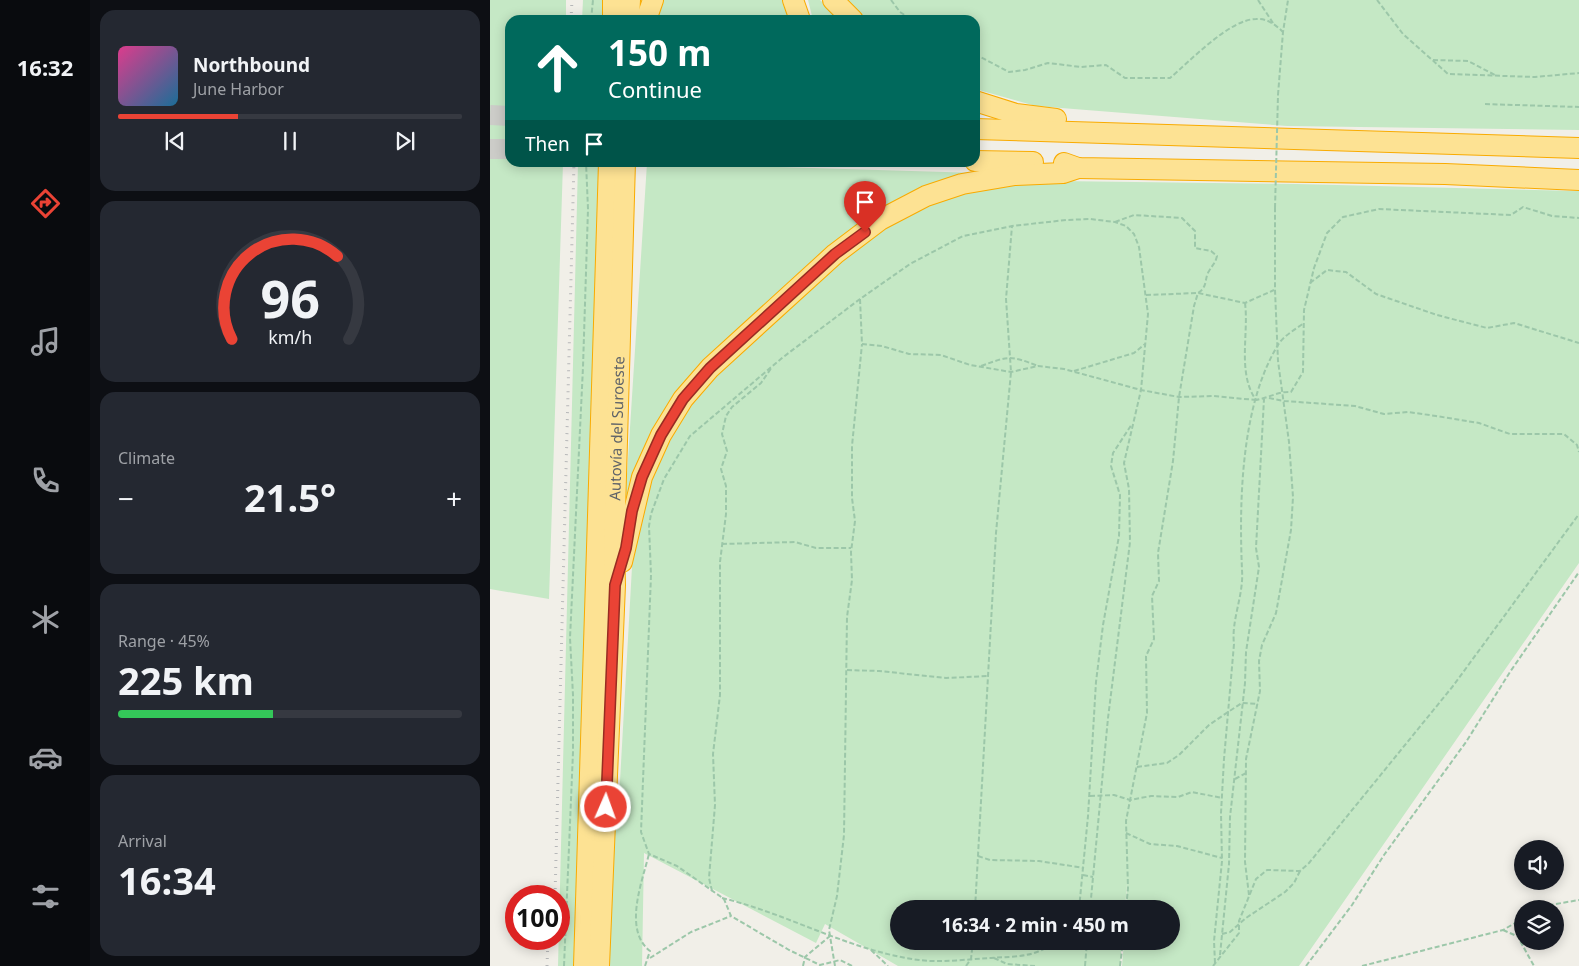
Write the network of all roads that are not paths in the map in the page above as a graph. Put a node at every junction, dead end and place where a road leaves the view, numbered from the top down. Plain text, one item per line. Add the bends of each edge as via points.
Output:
1 (614, 0) edge
2 (630, 0) edge
3 (653, 0) edge
4 (793, 0) edge
5 (833, 0) edge
6 (613, 15) edge
7 (629, 15) edge
8 (648, 15) edge
9 (798, 15) edge
10 (848, 15) edge
11 (980, 103) edge
12 (980, 129) edge
13 (1212, 135) junction
14 (1579, 148) edge
15 (980, 161) edge
16 (609, 167) edge
17 (625, 167) edge
18 (634, 167) edge
19 (1078, 168) junction
20 (1579, 180) edge
21 (622, 325) junction
22 (615, 585) junction
23 (584, 966) edge
24 (598, 966) edge

1 - 6 highway
2 - 7 highway
3 - 8 highway
4 - 9 highway
5 - 10 highway
11 - 13 highway via 1016,114 1064,120 1160,124
12 - 13 highway
13 - 14 highway
15 - 19 highway via 1063,163
16 - 23 highway, Autovía del Suroeste
17 - 21 highway, Autovía del Suroeste
18 - 21 highway via 628,314
19 - 20 highway via 1446,174
19 - 22 highway via 1062,173 1015,174 962,184 926,196 880,220 820,268 710,368 683,399 661,435 642,477
21 - 22 highway, Autovía del Suroeste
22 - 24 highway, Autovía del Suroeste

